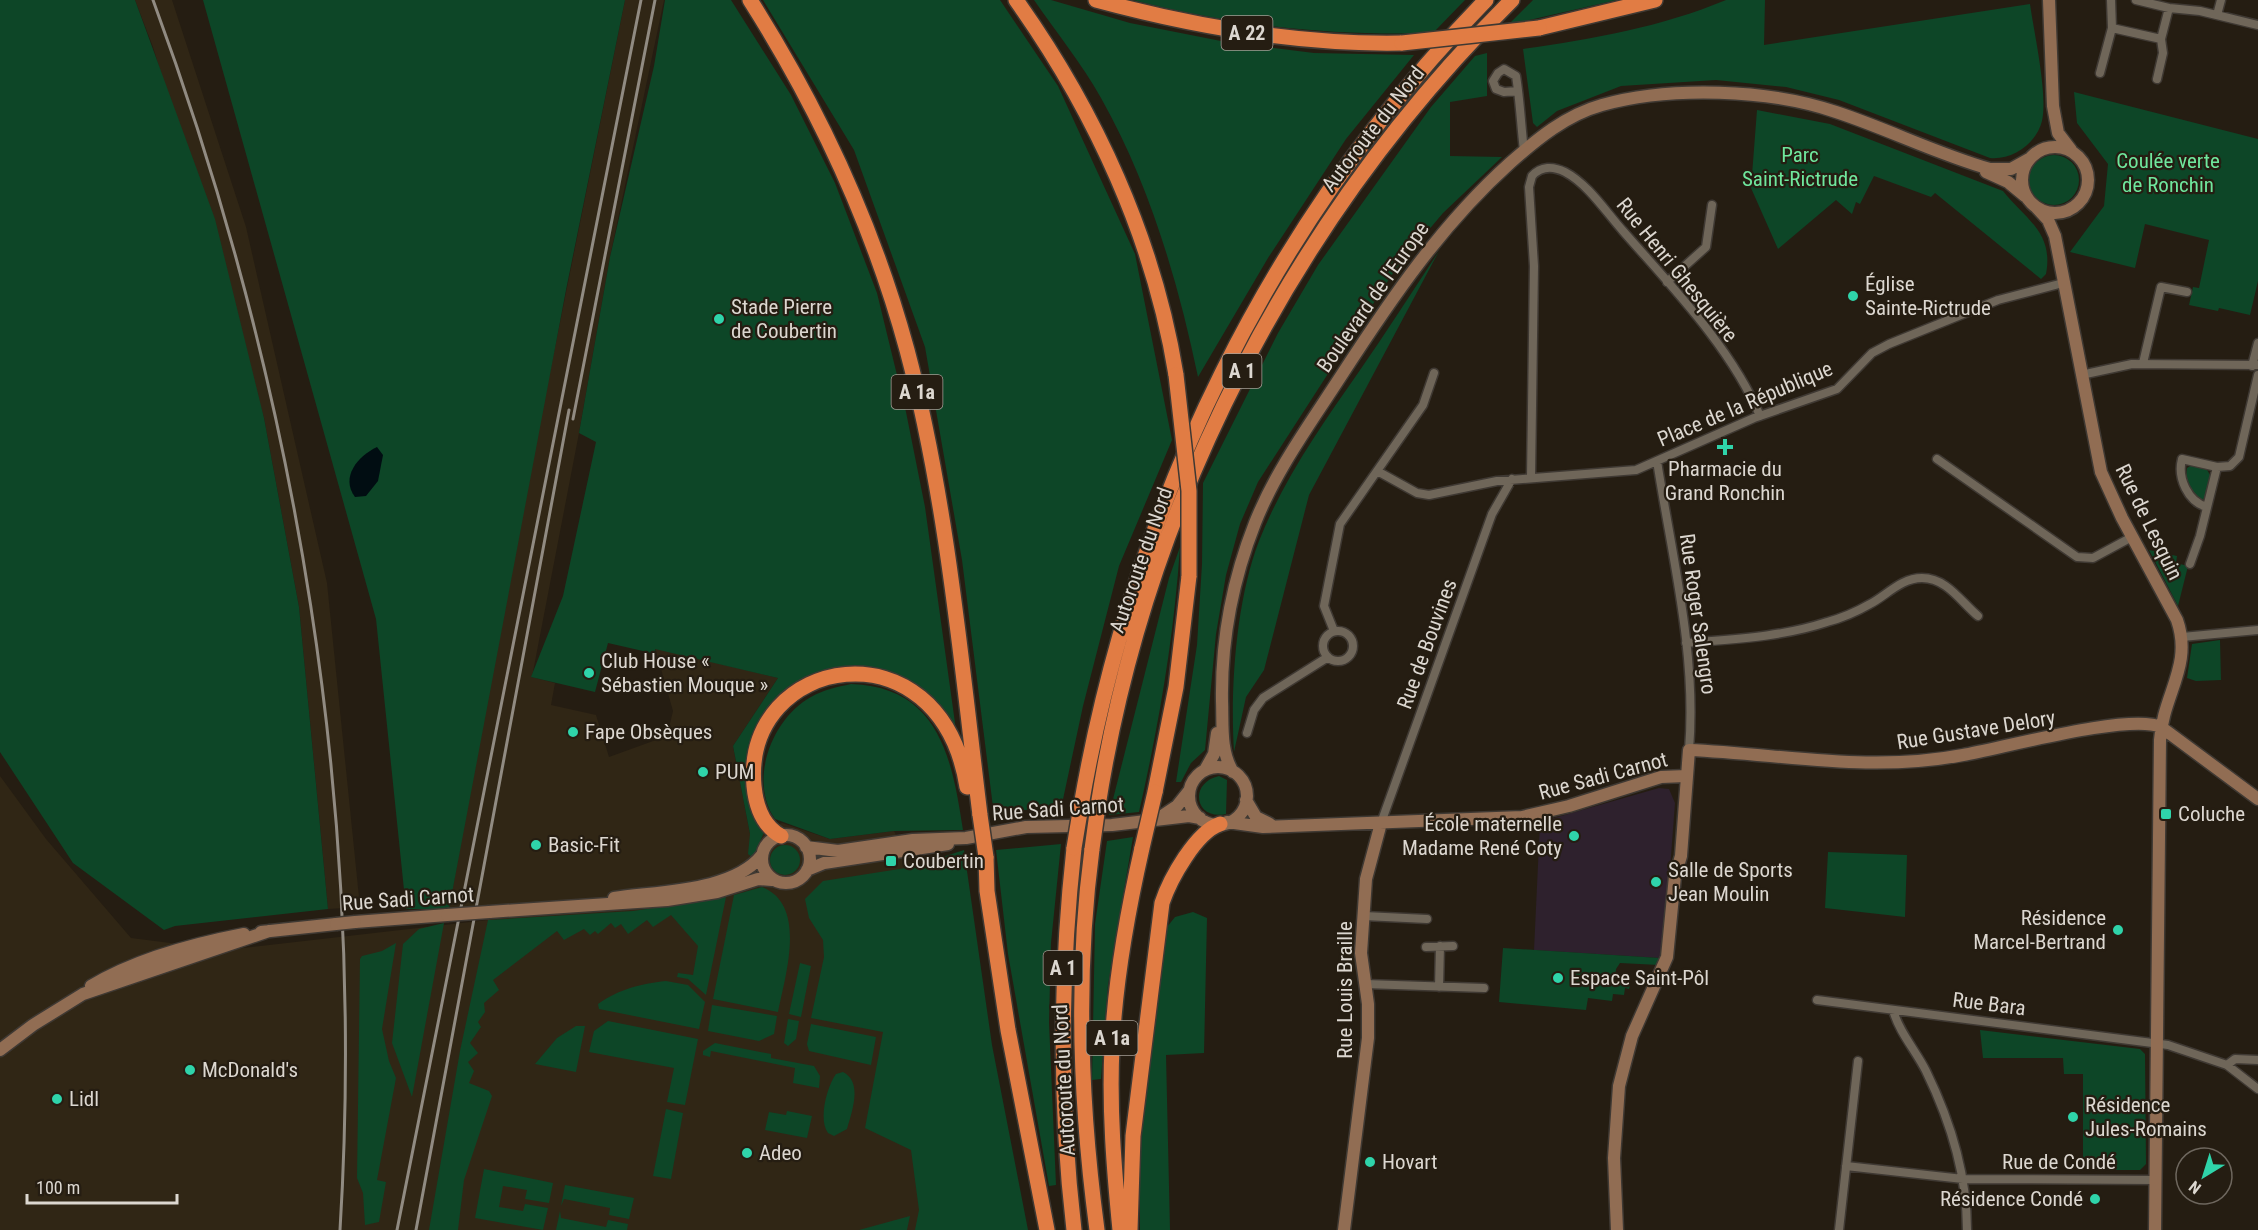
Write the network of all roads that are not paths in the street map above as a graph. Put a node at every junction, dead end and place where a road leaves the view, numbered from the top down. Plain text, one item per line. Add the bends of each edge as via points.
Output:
1 (750, 0) edge
2 (1016, 0) edge
3 (1096, 0) edge
4 (1486, 0) edge
5 (1512, 0) edge
6 (1655, 0) edge
7 (2049, 0) edge
8 (2111, 0) edge
9 (2136, 0) edge
10 (2221, 0) edge
11 (2169, 8) junction
12 (2217, 15) junction
13 (2258, 25) edge
14 (2112, 28) junction
15 (2161, 39) junction
16 (2100, 73) dead end
17 (2157, 79) dead end
18 (1518, 92) dead end
19 (2053, 106) junction
20 (1524, 151) junction
21 (2075, 153) junction
22 (2032, 156) junction
23 (1969, 163) junction
24 (1712, 204) dead end
25 (2033, 204) junction
26 (2075, 206) junction
27 (2059, 258) junction
28 (1667, 282) junction
29 (2063, 283) junction
30 (2187, 292) dead end
31 (2258, 343) edge
32 (2144, 363) junction
33 (2255, 365) edge
34 (1434, 373) dead end
35 (2080, 375) junction
36 (2258, 375) edge
37 (2254, 415) edge
38 (1760, 416) junction
39 (1937, 459) dead end
40 (1657, 462) junction
41 (2217, 467) junction
42 (1379, 472) junction
43 (1532, 477) junction
44 (1512, 479) junction
45 (2207, 507) junction
46 (2132, 537) junction
47 (2190, 564) dead end
48 (1978, 616) dead end
49 (2258, 630) edge
50 (1334, 631) junction
51 (2182, 637) junction
52 (1686, 643) junction
53 (1328, 657) junction
54 (1222, 693) junction
55 (2161, 727) junction
56 (1246, 733) dead end
57 (1689, 750) junction
58 (1205, 770) junction
59 (1233, 772) junction
60 (1686, 776) junction
61 (1189, 791) junction
62 (2258, 799) edge
63 (1246, 800) junction
64 (976, 816) junction
65 (1200, 818) junction
66 (1152, 821) junction
67 (1224, 823) junction
68 (1381, 823) junction
69 (1278, 825) junction
70 (781, 836) junction
71 (966, 838) junction
72 (806, 847) junction
73 (762, 855) junction
74 (807, 870) junction
75 (772, 880) junction
76 (551, 907) junction
77 (1364, 916) junction
78 (1427, 918) dead end
79 (1440, 946) junction
80 (1453, 946) dead end
81 (1426, 947) dead end
82 (1365, 984) junction
83 (1439, 987) junction
84 (1484, 988) dead end
85 (1817, 1000) dead end
86 (1893, 1010) junction
87 (2157, 1043) junction
88 (3, 1049) edge
89 (2258, 1060) edge
90 (1858, 1061) dead end
91 (2227, 1065) junction
92 (2258, 1089) edge
93 (1846, 1166) junction
94 (1963, 1179) junction
95 (2155, 1180) junction
96 (1047, 1230) edge
97 (1074, 1230) edge
98 (1097, 1230) edge
99 (1120, 1230) edge
100 (1130, 1230) edge
101 (1344, 1230) edge
102 (1617, 1230) edge
103 (1839, 1230) edge
104 (1967, 1230) edge
105 (2155, 1230) edge

1 - 64 highway, A 1a via 827,134 874,246 902,335 937,495
2 - 99 highway, A 1a, bridge via 1074,90 1129,206 1165,316 1188,483 1189,576 1176,687 1121,952 1112,1047 1111,1106
3 - 6 highway, A 22, bridge via 1256,34 1329,42 1402,43 1539,28
4 - 97 highway, Autoroute du Nord / A 1, bridge via 1407,87 1336,181 1262,298 1215,384 1168,492 1126,611 1098,716 1081,806 1064,951 1061,1028
5 - 98 highway, Autoroute du Nord / A 1, bridge via 1455,57 1361,175 1302,264 1240,375 1198,463 1154,582 1118,705 1098,807 1084,918 1080,1035 1083,1113
7 - 19 street
8 - 14 street
9 - 11 street
10 - 12 street
11 - 12 street
11 - 15 street
12 - 13 street
14 - 15 street
14 - 16 street
15 - 17 street via 2163,53
18 - 20 street
19 - 21 street via 2058,133
19 - 22 street via 2049,135
20 - 23 street, Boulevard de l'Europe via 1558,124 1599,106 1660,96 1725,94 1821,107
20 - 54 street, Boulevard de l'Europe via 1467,205 1420,260 1279,473 1242,560 1228,622
21 - 22 street via 2053,147
21 - 26 street via 2088,177 2086,192
22 - 23 street via 2005,171
22 - 25 street via 2022,180
23 - 25 street via 2008,182
24 - 28 street via 1706,247
25 - 26 street via 2058,213
25 - 27 street, Rue de Lesquin via 2051,225
26 - 27 street, Rue de Lesquin via 2063,222
27 - 29 street, Rue de Lesquin
28 - 38 street, Rue Henri Ghesquière via 1724,354
28 - 43 street, Rue Henri Ghesquière via 1582,185 1564,171 1548,167 1534,173 1529,187 1534,266
29 - 35 street, Rue de Lesquin
29 - 38 street, Place de la République via 1998,300 1872,353 1838,389
30 - 32 street via 2161,287
31 - 33 street
32 - 33 street
32 - 35 street
34 - 42 street via 1423,405
35 - 46 street, Rue de Lesquin via 2101,472
36 - 37 street
37 - 41 street via 2238,460 2230,466
38 - 40 street, Place de la République
39 - 46 street via 2077,557 2094,558
40 - 43 street, Place de la République via 1630,471
40 - 52 street, Rue Roger Salengro
41 - 45 street
41 - 45 street via 2182,459 2179,470 2191,498
42 - 44 street, Place de la République via 1417,493 1429,495
42 - 50 street via 1340,525 1324,606
43 - 44 street, Place de la République
44 - 68 street, Rue de Bouvines via 1492,514
45 - 47 street
46 - 51 street, Rue de Lesquin
48 - 52 street via 1944,585 1921,578 1902,582 1868,606 1818,625 1782,634
49 - 51 street
50 - 53 street via 1323,644
50 - 53 street via 1346,633 1352,648 1343,660
51 - 55 street, Rue de Lesquin via 2181,665
52 - 57 street, Rue Roger Salengro via 1692,687
53 - 56 street via 1263,698
54 - 58 street, Boulevard de l'Europe via 1214,751
54 - 59 street, Boulevard de l'Europe via 1224,751
55 - 57 street, Rue Gustave Delory via 2122,724 1912,763 1866,764
55 - 62 street
55 - 87 street, Rue de Lesquin
57 - 60 street, Rue Roger Salengro
58 - 59 street via 1221,767
58 - 61 street via 1195,777
59 - 63 street via 1244,786
60 - 68 street, Rue Sadi Carnot via 1661,777 1522,817
60 - 102 street, Rue Roger Salengro via 1681,856 1675,876 1667,957 1632,1036 1619,1086 1614,1158
61 - 65 street via 1192,809
61 - 66 street, Rue Sadi Carnot via 1174,809
63 - 67 street via 1240,814
63 - 69 street, Rue Sadi Carnot via 1256,818
64 - 70 highway via 960,754 936,711 898,682 852,673 821,680 802,690 778,710 762,734 754,765 755,795 766,822
64 - 96 highway, A 1a, bridge via 1012,1052
65 - 66 street, Rue Sadi Carnot
65 - 67 street
66 - 71 street, Rue Sadi Carnot via 1026,827
67 - 69 street, Rue Sadi Carnot
67 - 100 highway via 1199,838 1168,886 1162,903 1133,1136
68 - 69 street, Rue Sadi Carnot
68 - 77 street, Rue Louis Braille via 1367,872
70 - 72 street via 794,837
70 - 73 street via 769,842
71 - 72 street, Rue Sadi Carnot via 913,840 838,851
71 - 74 street, Rue Sadi Carnot via 939,846 824,863
72 - 74 street via 810,859
73 - 75 street via 763,869
73 - 76 street, Rue Sadi Carnot via 748,869 724,880
74 - 75 street via 792,883
75 - 76 street, Rue Sadi Carnot via 758,879 717,892 667,900
76 - 88 street, Rue Sadi Carnot, bridge via 269,931 79,997
77 - 78 street
77 - 82 street, Rue Louis Braille via 1361,953
79 - 80 street
79 - 81 street
79 - 83 street
82 - 83 street
82 - 101 street, Rue Louis Braille via 1368,1038
83 - 84 street
85 - 86 street, Rue Bara
86 - 87 street, Rue Bara
86 - 94 street via 1939,1100
87 - 91 street, Rue Bara
87 - 95 street, Rue de Lesquin
89 - 91 street via 2235,1059
90 - 93 street
91 - 92 street, Rue Bara
93 - 94 street, Rue de Condé
93 - 103 street
94 - 95 street, Rue de Condé
94 - 104 street
95 - 105 street, Rue de Lesquin

